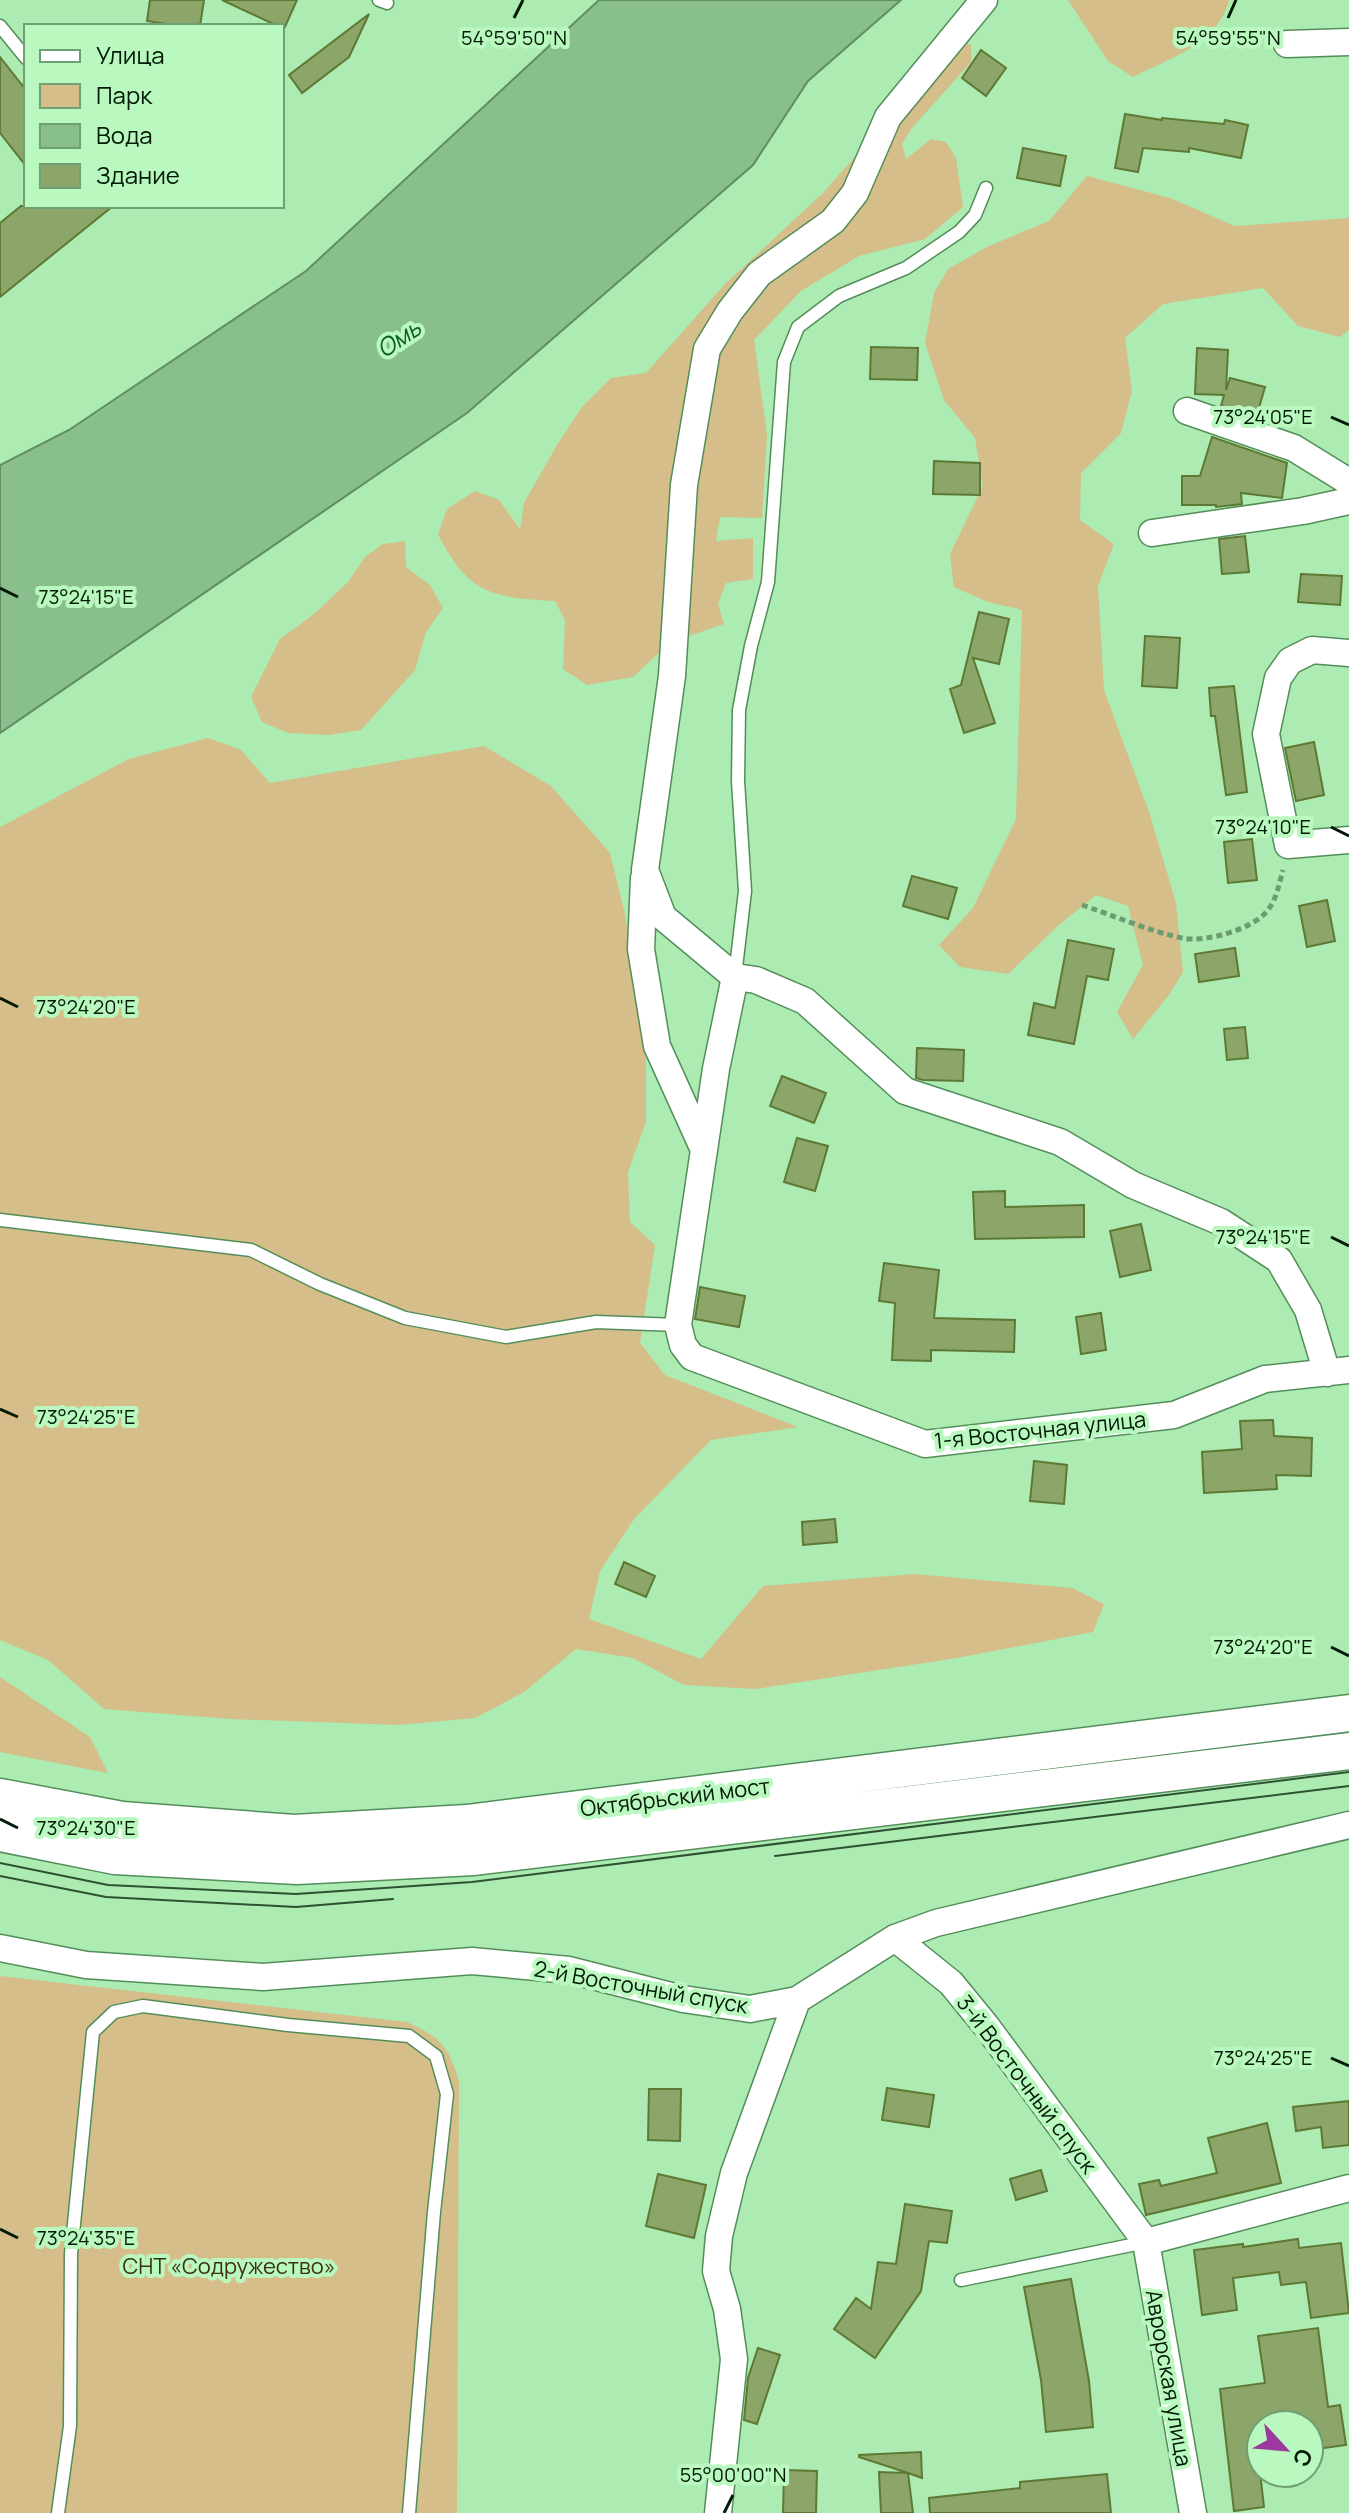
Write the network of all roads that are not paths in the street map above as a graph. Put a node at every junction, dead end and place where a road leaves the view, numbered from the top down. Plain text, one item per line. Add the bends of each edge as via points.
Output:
1 (984, 0) edge
2 (0, 26) edge
3 (1349, 42) edge
4 (1287, 44) dead end
5 (24, 56) edge
6 (986, 188) dead end
7 (1187, 411) dead end
8 (1349, 482) edge
9 (1349, 501) edge
10 (1152, 533) dead end
11 (1349, 653) edge
12 (1349, 840) edge
13 (645, 870) junction
14 (735, 977) junction
15 (704, 1150) junction
16 (0, 1220) edge
17 (678, 1325) junction
18 (1338, 1371) edge
19 (1349, 1713) edge
20 (1349, 1751) edge
21 (0, 1797) edge
22 (1349, 1825) edge
23 (0, 1833) edge
24 (895, 1938) junction
25 (0, 1948) edge
26 (797, 2000) junction
27 (1349, 2188) edge
28 (1146, 2242) junction
29 (961, 2280) dead end
30 (58, 2513) edge
31 (409, 2513) edge
32 (718, 2513) edge
33 (1193, 2513) edge

1 - 13 street via 888,117 855,193 833,221 759,274 707,349 684,485 672,676
2 - 5 lane
3 - 4 street
6 - 14 lane via 975,215 959,232 906,268 839,296 798,327 784,362 768,582 739,710 745,891
7 - 8 street via 1294,448
9 - 10 street
11 - 12 street via 1312,650 1290,661 1278,678 1266,734 1288,845
13 - 14 street via 663,917
13 - 15 street via 641,949 657,1046
14 - 15 street
14 - 18 street via 805,1001 905,1091 1060,1142 1133,1185 1221,1222 1279,1260
15 - 17 street
16 - 17 lane via 251,1250 405,1318 506,1337 596,1322
17 - 18 street, 1-я Восточная улица via 692,1357 925,1444 1174,1415 1265,1379
19 - 21 main road, Октябрьский мост via 452,1824 294,1833 122,1820
20 - 23 main road, Октябрьский мост via 474,1857 297,1866 115,1856
22 - 24 street, 2-й Восточный спуск via 951,1919
24 - 26 street, 2-й Восточный спуск
24 - 28 street, 3-й Восточный спуск via 951,1983
25 - 26 street, 2-й Восточный спуск via 86,1965 263,1977 472,1961 569,1970 683,1999 750,2009
26 - 32 street via 734,2173 719,2236 716,2271 734,2359
27 - 28 street
28 - 29 lane
28 - 33 street, Аврорская улица
30 - 31 lane via 70,2426 71,2254 93,2032 114,2012 143,2006 409,2036 436,2056 447,2094

